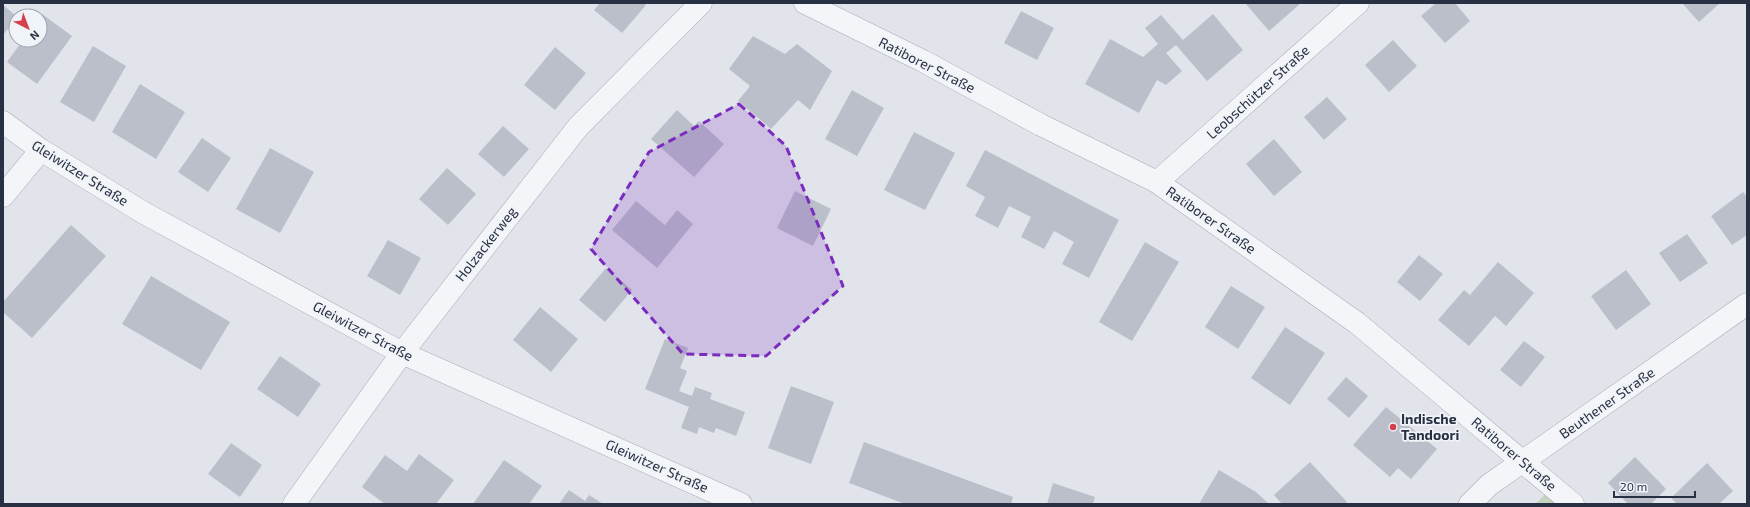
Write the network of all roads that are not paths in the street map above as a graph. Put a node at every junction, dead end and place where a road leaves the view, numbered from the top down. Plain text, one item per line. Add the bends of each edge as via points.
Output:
1 (701, 3) edge
2 (805, 3) edge
3 (1358, 3) edge
4 (3, 122) edge
5 (41, 150) junction
6 (1157, 182) junction
7 (3, 196) edge
8 (1747, 304) edge
9 (402, 353) junction
10 (1524, 461) junction
11 (294, 504) edge
12 (741, 504) edge
13 (1470, 504) edge
14 (1573, 504) edge

1 - 9 street, Holzackerweg via 578,127
2 - 6 street, Ratiborer Straße
3 - 6 street, Leobschützer Straße
4 - 5 street, Gleiwitzer Straße
5 - 7 street
5 - 9 street, Gleiwitzer Straße via 144,213
6 - 10 street, Ratiborer Straße via 1357,322
8 - 10 street, Beuthener Straße
9 - 11 street, Holzackerweg
9 - 12 street, Gleiwitzer Straße
10 - 13 street, Beuthener Straße via 1489,485
10 - 14 street, Ratiborer Straße

